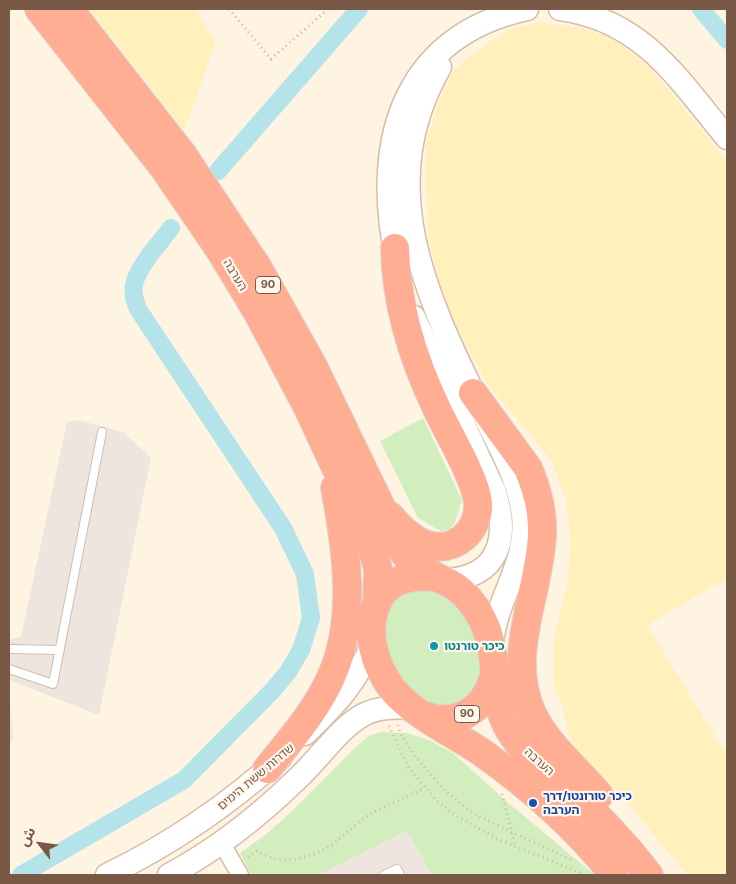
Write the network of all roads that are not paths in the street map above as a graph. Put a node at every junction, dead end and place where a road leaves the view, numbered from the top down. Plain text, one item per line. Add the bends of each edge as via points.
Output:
1 (39, 9) edge
2 (69, 9) edge
3 (526, 9) edge
4 (560, 9) edge
5 (479, 25) junction
6 (727, 138) edge
7 (395, 248) junction
8 (473, 393) junction
9 (102, 432) dead end
10 (327, 449) junction
11 (376, 498) junction
12 (439, 579) junction
13 (377, 602) junction
14 (372, 643) junction
15 (492, 645) junction
16 (9, 649) edge
17 (60, 650) junction
18 (9, 670) edge
19 (493, 679) junction
20 (404, 709) junction
21 (268, 769) junction
22 (221, 842) junction
23 (238, 871) edge
24 (107, 875) edge
25 (169, 875) edge
26 (384, 875) edge
27 (400, 875) edge
28 (614, 875) edge
29 (649, 875) edge
30 (653, 875) edge

1 - 10 highway, הערבה / 90 via 164,168 220,250 276,345
2 - 11 highway, הערבה / 90 via 183,155 244,245 314,366
3 - 5 street via 502,14
4 - 6 street via 602,19 626,30 648,46
5 - 7 street via 441,49 412,86 402,107 390,155
5 - 8 street via 440,67 428,90 413,135 409,180 413,231 423,276 442,327
7 - 11 highway via 398,286 413,349 427,388 472,483 478,502 477,518 463,539 439,547 426,545 397,523
7 - 12 street via 401,279 415,320 499,506 500,539 487,566 462,580
8 - 15 street via 511,472 523,514 520,556 498,610
8 - 30 highway via 528,468 538,496 542,534 522,666 532,712 561,755 610,810
9 - 17 lane
10 - 13 highway, הערבה / 90 via 374,553 378,570
10 - 21 highway via 343,545 346,594 343,639 339,658 324,692
11 - 12 highway, הערבה / 90 via 403,552 420,570
12 - 13 highway, הערבה / 90 via 405,578 392,585
12 - 15 highway, הערבה / 90 via 458,589 474,606
13 - 14 highway, הערבה / 90 via 370,625
14 - 20 highway, הערבה / 90 via 378,663
14 - 21 street, שדרות ששת הימים via 360,672 343,695
15 - 19 highway, הערבה / 90
16 - 17 lane
17 - 18 lane via 53,684
19 - 20 highway, הערבה / 90 via 482,703 464,716 443,719
19 - 29 highway, הערבה / 90 via 499,709 514,738 592,811
20 - 22 street via 369,712 354,722 298,778
20 - 28 highway, הערבה / 90 via 494,761 560,815
21 - 24 street, שדרות ששת הימים via 178,836
22 - 23 street
22 - 25 street
26 - 27 lane via 396,869

